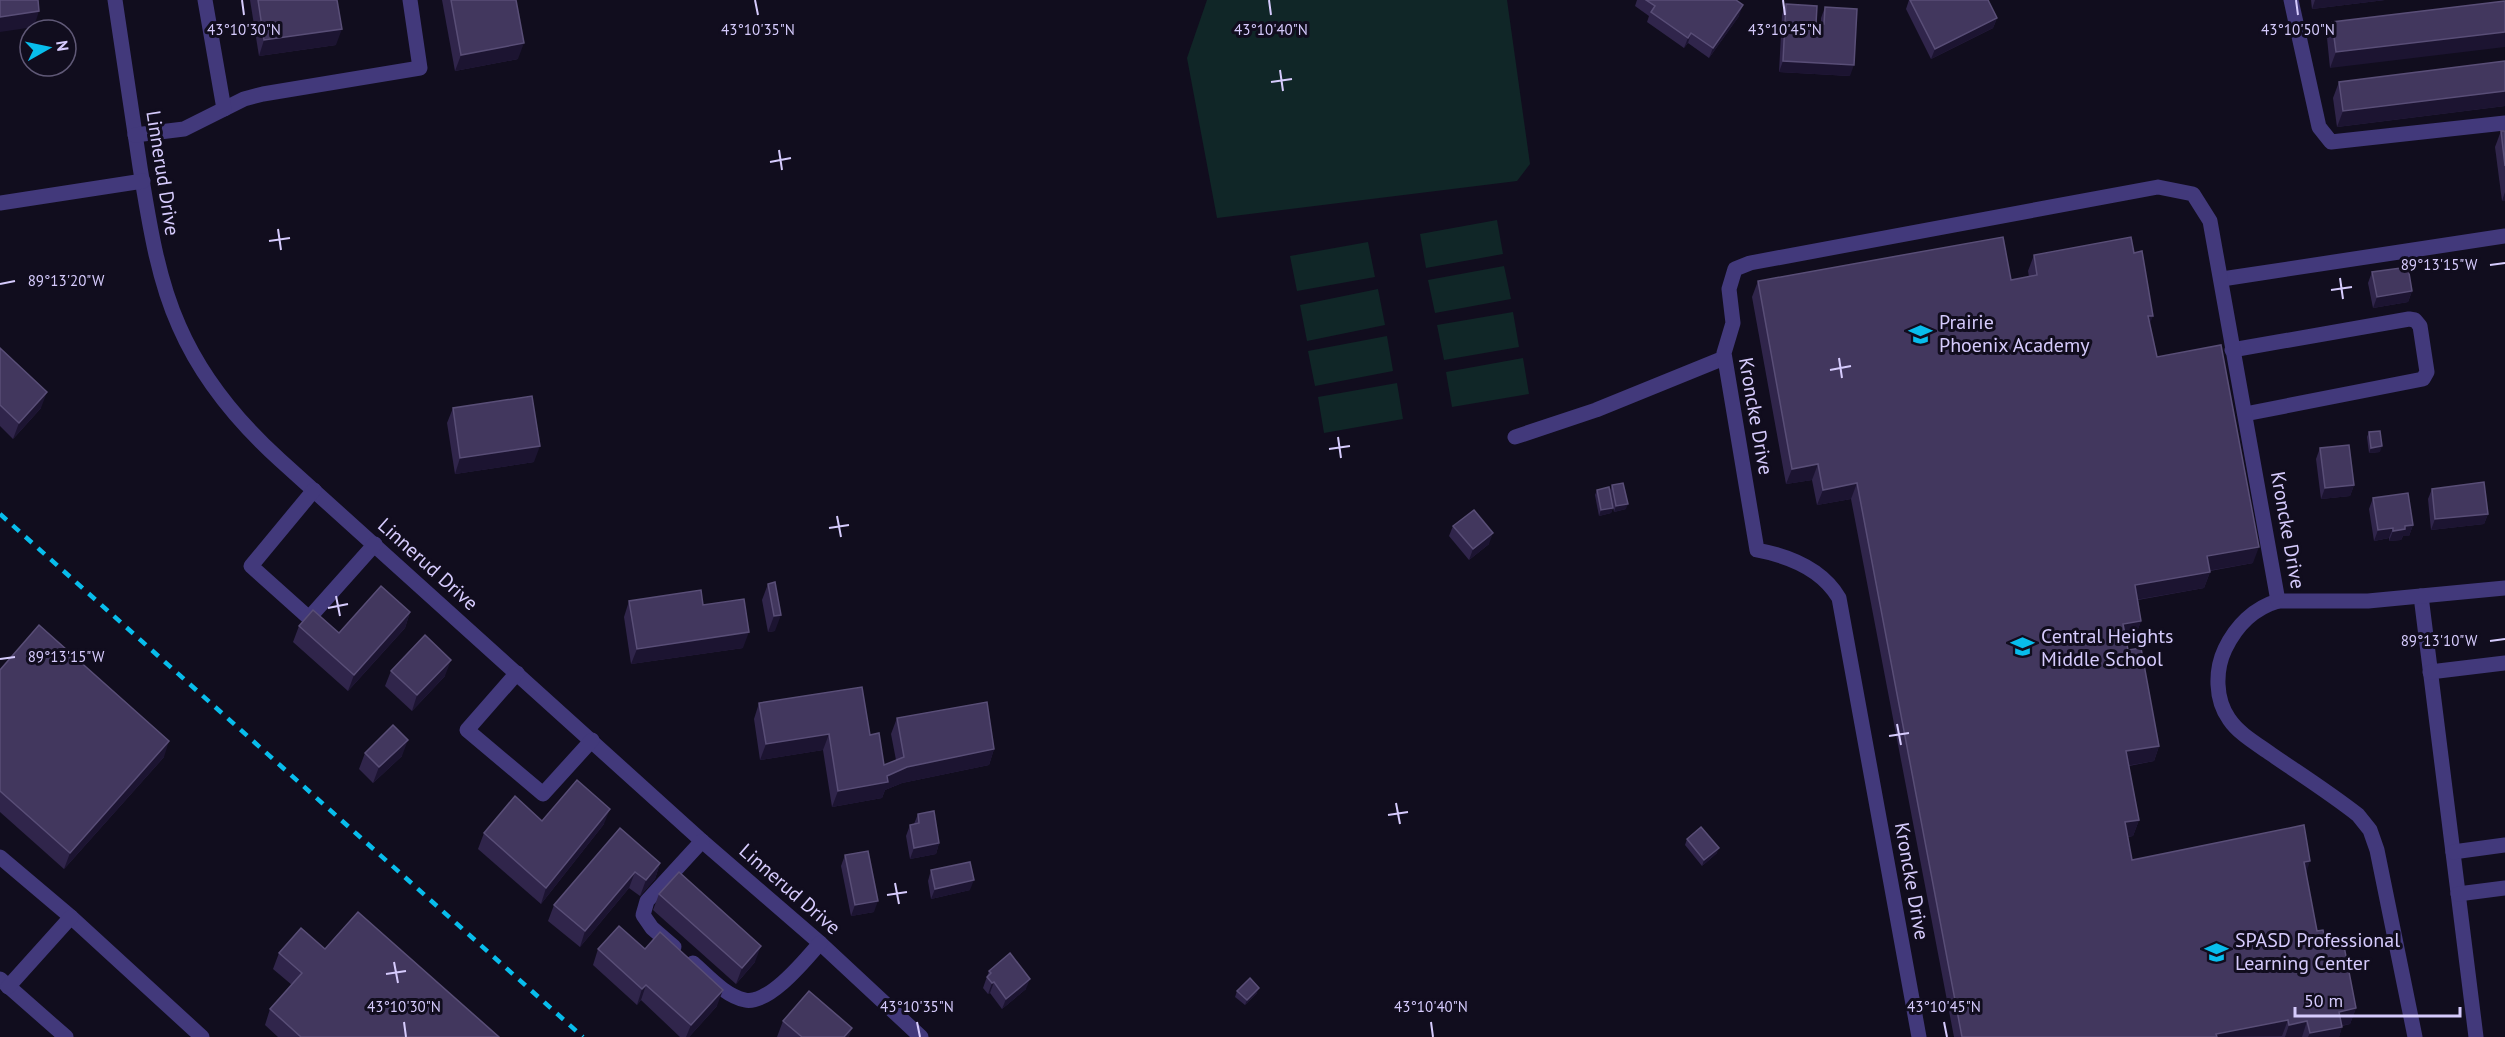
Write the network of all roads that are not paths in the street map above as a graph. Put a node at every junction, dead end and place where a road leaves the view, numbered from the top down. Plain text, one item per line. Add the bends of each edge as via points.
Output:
1 (115, 0) edge
2 (205, 0) edge
3 (410, 0) edge
4 (2291, 0) edge
5 (224, 109) junction
6 (2505, 123) edge
7 (135, 135) junction
8 (143, 182) junction
9 (0, 203) edge
10 (2505, 236) edge
11 (2222, 279) junction
12 (2232, 350) junction
13 (1724, 358) junction
14 (2245, 414) junction
15 (1515, 437) dead end
16 (314, 490) junction
17 (375, 544) junction
18 (2505, 588) edge
19 (2421, 596) junction
20 (2278, 601) junction
21 (2505, 663) edge
22 (2430, 672) junction
23 (517, 673) junction
24 (592, 740) junction
25 (702, 841) junction
26 (2505, 845) edge
27 (2453, 852) junction
28 (0, 857) edge
29 (2505, 888) edge
30 (2458, 894) junction
31 (71, 917) junction
32 (820, 943) junction
33 (4, 983) edge
34 (66, 1037) edge
35 (202, 1037) edge
36 (921, 1037) edge
37 (1919, 1037) edge
38 (2415, 1037) edge
39 (2476, 1037) edge

1 - 7 street, Linnerud Drive
2 - 5 street
3 - 5 street via 420,68 263,94
4 - 6 street via 2319,128 2331,142
5 - 7 street via 184,129
7 - 8 street, Linnerud Drive
8 - 9 street
8 - 16 street, Linnerud Drive via 166,291 196,361 249,431
10 - 11 street
11 - 12 street, Kroncke Drive
11 - 13 street, Kroncke Drive via 2210,221 2193,195 2158,187 1742,266 1735,269 1730,282 1733,323
12 - 14 street, Kroncke Drive
12 - 14 street via 2409,319 2415,320 2420,328 2427,372 2422,379
13 - 15 street via 1596,410
13 - 37 street, Kroncke Drive via 1757,550 1784,556 1821,577 1839,598
14 - 20 street, Kroncke Drive
16 - 17 street, Linnerud Drive
16 - 17 street via 251,566 309,618
17 - 23 street, Linnerud Drive
18 - 19 street, Kroncke Drive
19 - 20 street, Kroncke Drive via 2368,601
19 - 22 street
20 - 38 street via 2249,616 2226,647 2218,676 2222,705 2236,728 2358,814 2370,830
21 - 22 street
22 - 27 street
23 - 24 street, Linnerud Drive
23 - 24 street via 467,730 543,794
24 - 25 street, Linnerud Drive
25 - 32 street, Linnerud Drive
25 - 32 street via 647,901 644,915 652,928 733,996 747,1001 763,997
26 - 27 street
27 - 30 street
28 - 31 street
29 - 30 street
30 - 39 street
31 - 33 street
31 - 35 street
32 - 36 street, Linnerud Drive
33 - 34 street

